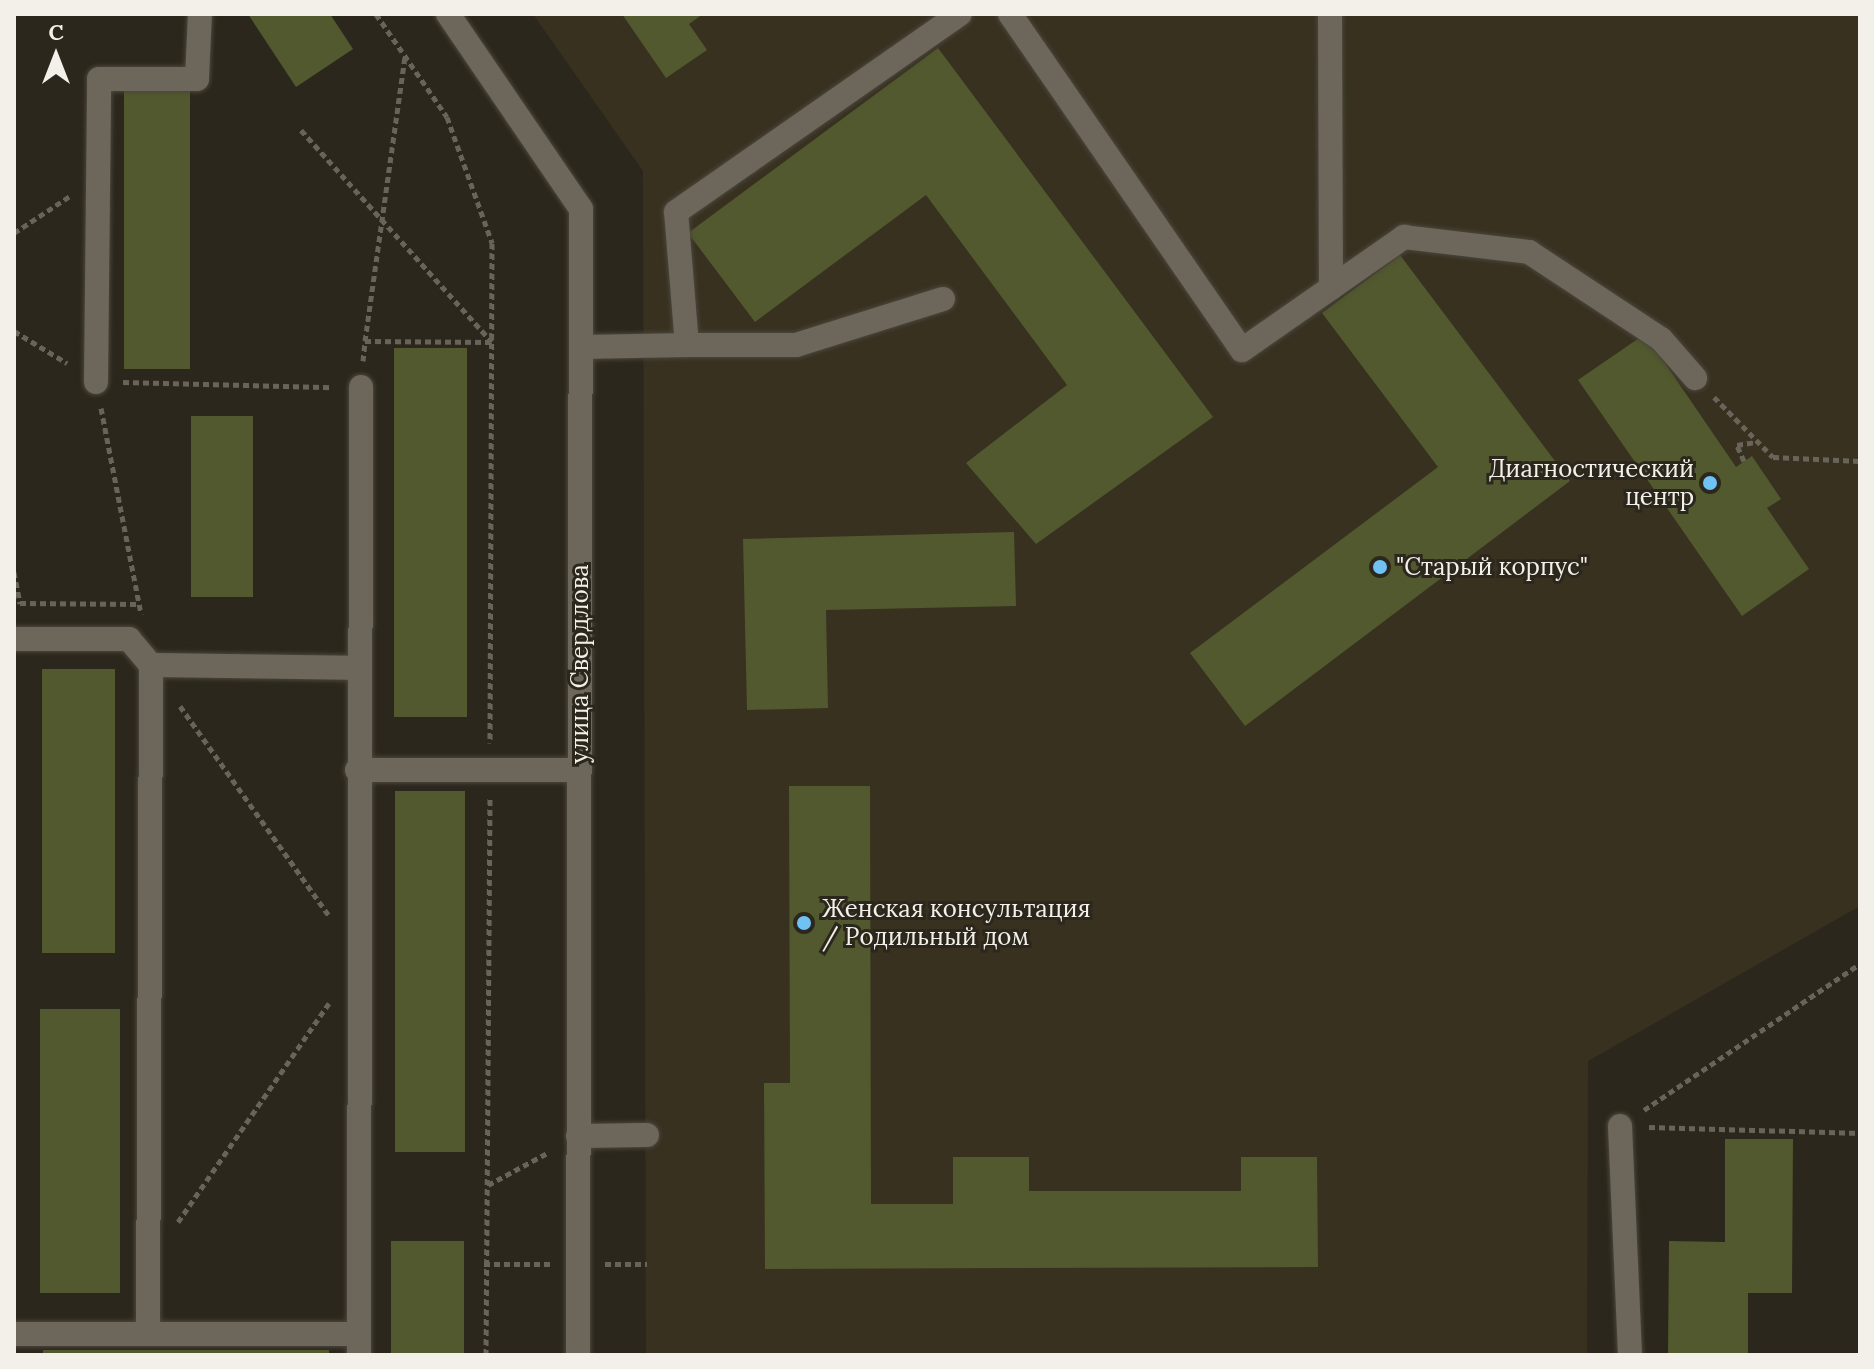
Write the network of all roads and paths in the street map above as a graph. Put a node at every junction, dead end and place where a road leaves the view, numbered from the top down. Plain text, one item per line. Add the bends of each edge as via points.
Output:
1 (200, 14) edge
2 (376, 14) edge
3 (448, 14) edge
4 (960, 14) edge
5 (1010, 14) edge
6 (1330, 14) edge
7 (406, 57) junction
8 (301, 130) dead end
9 (98, 178) junction
10 (380, 225) junction
11 (14, 233) edge
12 (1331, 288) junction
13 (943, 299) dead end
14 (14, 331) edge
15 (365, 341) junction
16 (492, 342) junction
17 (687, 345) junction
18 (581, 347) junction
19 (1695, 378) joint
20 (96, 382) junction
21 (361, 387) junction
22 (1758, 442) junction
23 (1744, 461) dead end
24 (1860, 461) edge
25 (14, 572) edge
26 (20, 603) junction
27 (139, 604) junction
28 (21, 639) edge
29 (151, 665) junction
30 (356, 668) junction
31 (357, 770) junction
32 (490, 770) junction
33 (579, 770) junction
34 (359, 959) junction
35 (1860, 964) edge
36 (1620, 1126) junction
37 (1860, 1133) edge
38 (647, 1135) dead end
39 (578, 1136) junction
40 (488, 1185) junction
41 (148, 1266) junction
42 (148, 1334) junction
43 (25, 1341) edge
44 (359, 1344) edge
45 (486, 1355) edge
46 (578, 1355) edge
47 (1630, 1355) edge

1 - 9 street via 197,79 99,79
2 - 7 path
3 - 18 street, улица Свердлова via 581,209
4 - 17 street via 676,212
5 - 12 street via 1242,350
6 - 12 street
7 - 10 path
7 - 16 path via 447,117 492,243
8 - 10 path
9 - 11 path
9 - 20 street
10 - 15 path
10 - 16 path
12 - 19 street via 1404,237 1529,252 1661,339
13 - 17 street via 796,345
14 - 20 path
15 - 16 path
15 - 21 path
16 - 32 path
17 - 18 street
18 - 33 street, улица Свердлова
19 - 22 path
20 - 21 path
20 - 27 path
21 - 30 street
22 - 23 path via 1737,445
22 - 24 path via 1773,457
25 - 26 path
26 - 27 path
26 - 28 path
27 - 29 path
28 - 29 street via 129,639
29 - 30 street
29 - 34 path
29 - 41 street
30 - 31 street
31 - 32 street
31 - 34 street
32 - 33 street
32 - 40 path
33 - 39 street, улица Свердлова
34 - 41 path
34 - 44 street
35 - 36 path
36 - 37 path
36 - 47 street
38 - 39 street
39 - 40 path
39 - 46 street, улица Свердлова
40 - 45 path
41 - 42 street
42 - 43 street
42 - 44 street

